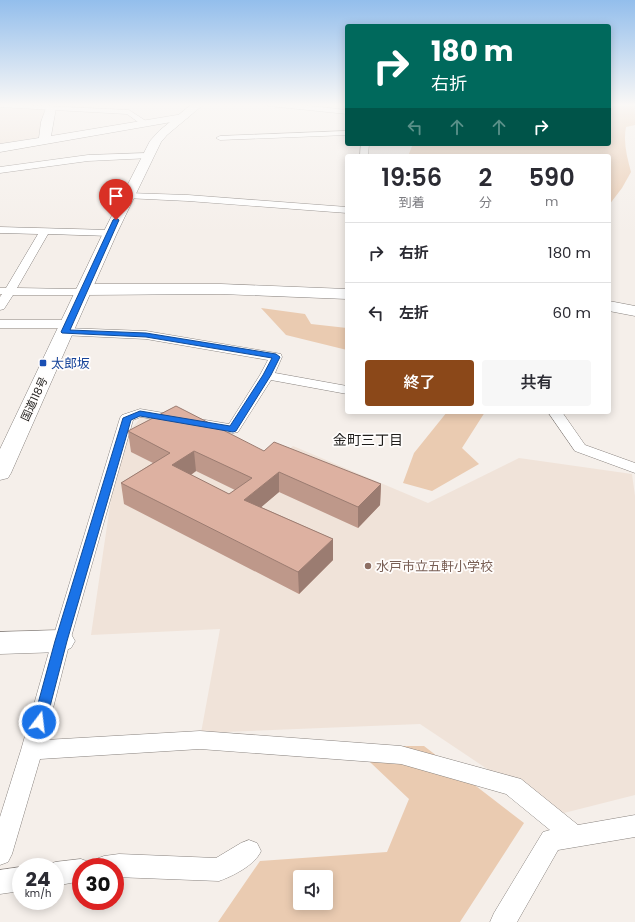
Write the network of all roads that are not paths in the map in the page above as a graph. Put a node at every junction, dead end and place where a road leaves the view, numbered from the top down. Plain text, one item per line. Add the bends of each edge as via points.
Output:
1 (153, 147) edge
2 (148, 156) junction
3 (0, 170) edge
4 (128, 196) junction
5 (345, 210) edge
6 (0, 230) edge
7 (44, 231) junction
8 (110, 232) junction
9 (84, 290) junction
10 (5, 291) edge
11 (345, 294) edge
12 (611, 306) edge
13 (0, 307) edge
14 (635, 310) edge
15 (0, 324) edge
16 (67, 328) junction
17 (267, 375) junction
18 (345, 390) edge
19 (556, 414) edge
20 (635, 468) edge
21 (0, 472) edge
22 (61, 641) junction
23 (0, 643) edge
24 (32, 750) junction
25 (635, 826) edge
26 (575, 836) junction
27 (249, 851) dead end
28 (0, 854) edge
29 (124, 865) edge
30 (12, 880) edge
31 (0, 882) edge
32 (503, 922) edge

1 - 2 main road, 国道118号
2 - 3 street via 88,158
2 - 4 main road, 国道118号
4 - 5 street
4 - 8 main road, 国道118号
6 - 7 street
7 - 8 street
7 - 10 street
8 - 9 main road, 国道118号
9 - 10 street
9 - 11 main road via 207,289
9 - 16 main road, 国道118号
10 - 13 street
12 - 14 main road
15 - 16 street
16 - 17 street via 146,335 276,357
16 - 21 main road, 国道118号
17 - 18 street
17 - 22 street via 233,429 140,414 127,418
19 - 20 street via 580,448
22 - 23 main road
22 - 24 street
24 - 26 street via 200,740 401,754 513,786
24 - 28 street
25 - 26 street
26 - 32 street via 551,840
27 - 29 street via 219,870
30 - 31 street

